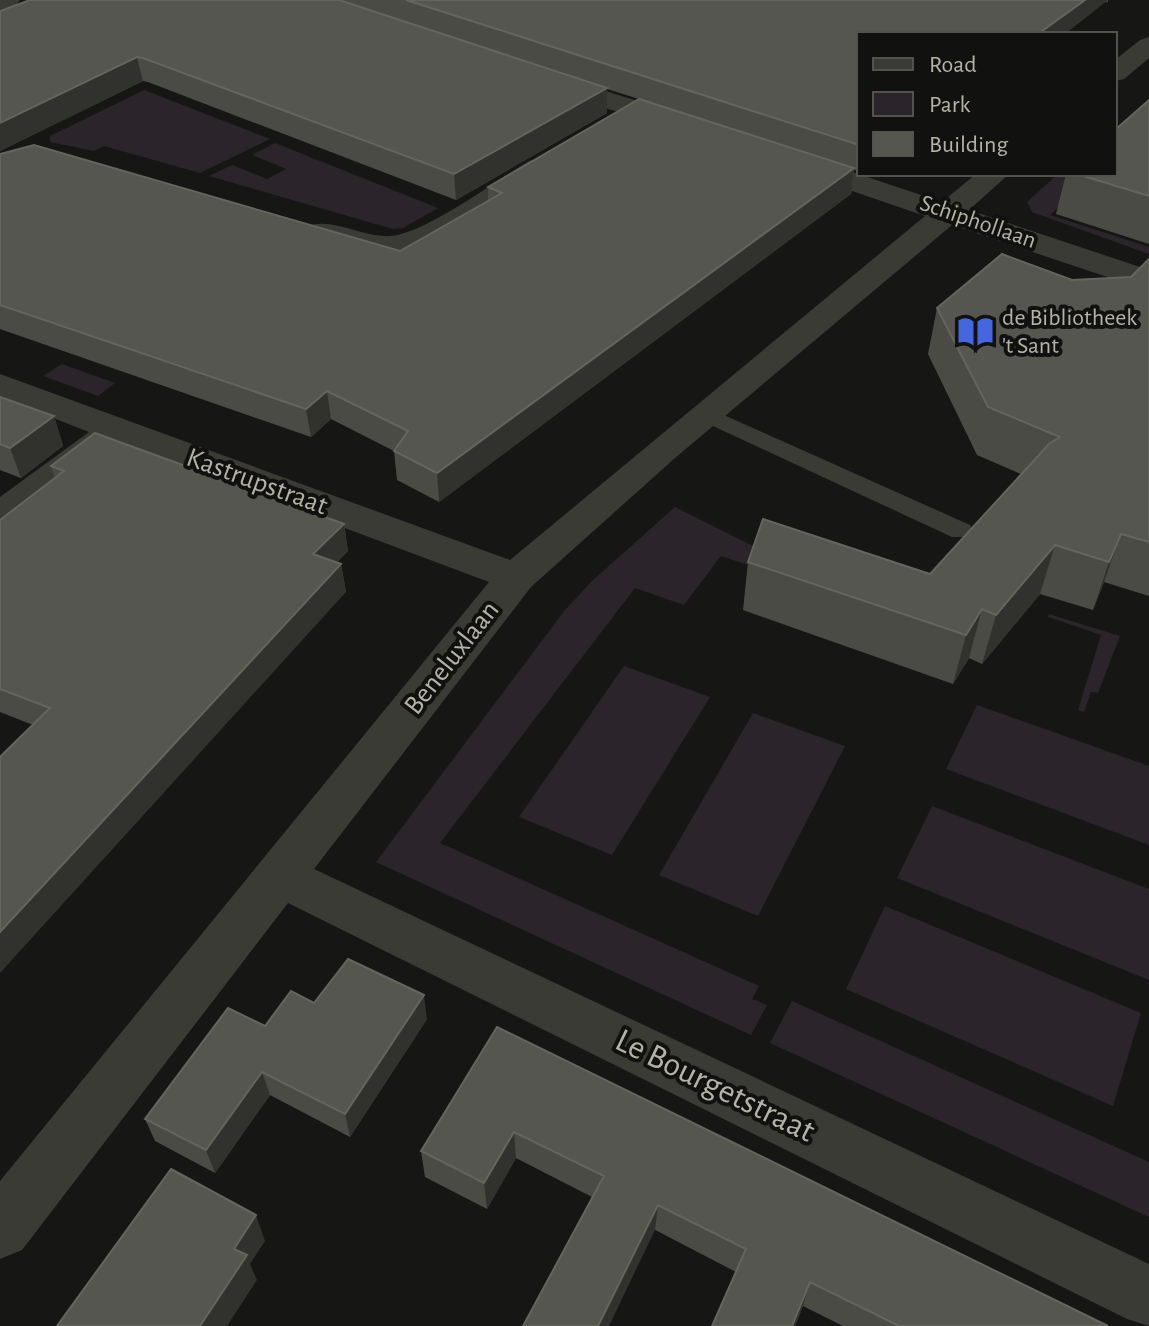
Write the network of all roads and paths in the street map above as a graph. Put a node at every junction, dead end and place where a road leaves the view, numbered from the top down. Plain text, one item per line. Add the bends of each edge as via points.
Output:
1 (8, 0) edge
2 (0, 3) edge
3 (1149, 45) edge
4 (1129, 70) edge
5 (530, 75) edge
6 (636, 110) junction
7 (609, 126) edge
8 (704, 132) edge
9 (569, 150) edge
10 (777, 156) edge
11 (992, 176) edge
12 (949, 212) junction
13 (294, 224) edge
14 (1149, 281) edge
15 (0, 385) edge
16 (706, 414) junction
17 (115, 429) junction
18 (0, 516) edge
19 (961, 531) dead end
20 (516, 577) junction
21 (281, 876) junction
22 (0, 1229) edge
23 (1149, 1297) edge

1 - 2 street
3 - 4 street
5 - 6 street
6 - 7 street
6 - 8 street
9 - 13 street via 421,237 398,245 367,245
10 - 12 street, Schiphollaan
11 - 12 street, Beneluxlaan
12 - 14 street, Schiphollaan
12 - 16 street, Beneluxlaan
15 - 17 street, Kastrupstraat
16 - 19 lane
16 - 20 street, Beneluxlaan
17 - 18 street
17 - 20 street, Kastrupstraat
20 - 21 street, Beneluxlaan
21 - 22 street, Beneluxlaan
21 - 23 street, Le Bourgetstraat

